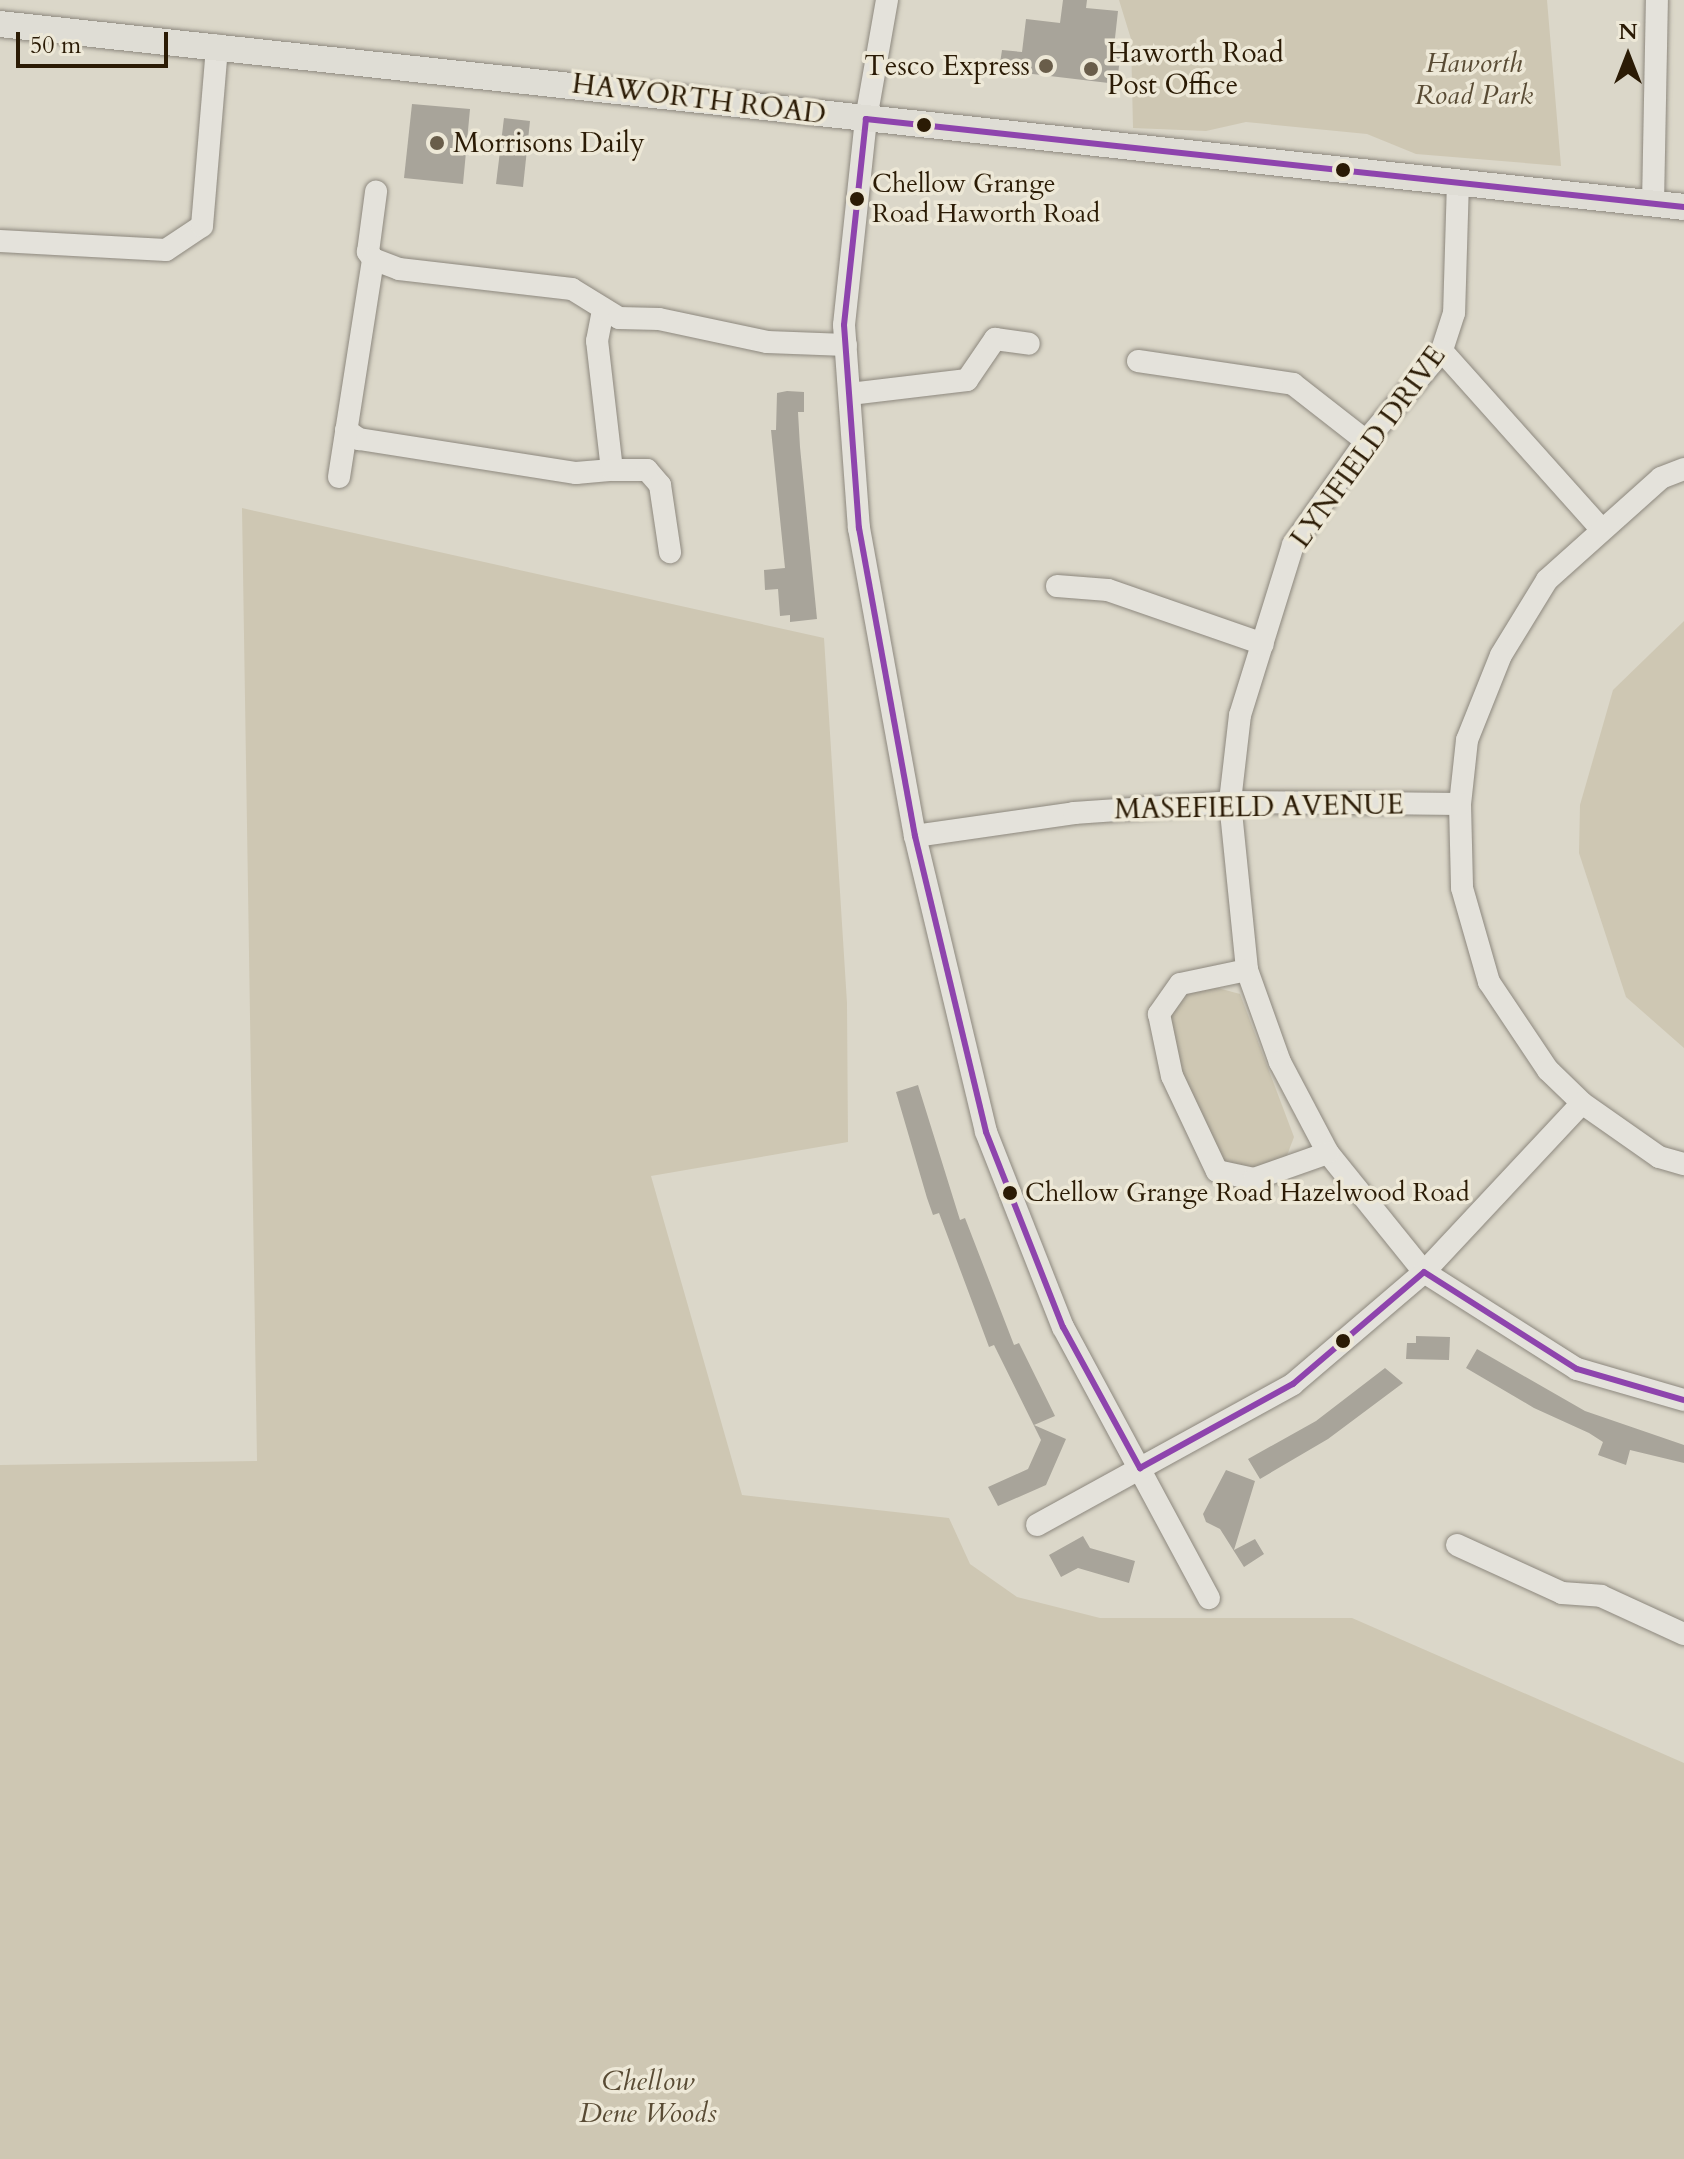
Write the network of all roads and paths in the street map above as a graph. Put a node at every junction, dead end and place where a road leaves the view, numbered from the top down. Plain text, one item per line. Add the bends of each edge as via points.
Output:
1 (887, 0) edge
2 (1657, 0) edge
3 (0, 24) edge
4 (217, 46) junction
5 (866, 119) junction
6 (1458, 181) junction
7 (376, 192) dead end
8 (1653, 204) junction
9 (1684, 207) edge
10 (0, 241) edge
11 (373, 259) junction
12 (603, 311) junction
13 (1029, 344) dead end
14 (846, 345) junction
15 (1442, 351) junction
16 (1138, 361) dead end
17 (850, 394) junction
18 (346, 430) junction
19 (1366, 441) junction
20 (1684, 469) edge
21 (612, 470) junction
22 (339, 477) dead end
23 (1600, 528) junction
24 (670, 552) dead end
25 (1057, 586) dead end
26 (1263, 644) junction
27 (1230, 802) junction
28 (1460, 804) junction
29 (915, 836) junction
30 (1247, 970) junction
31 (1582, 1103) junction
32 (1328, 1153) junction
33 (1684, 1164) edge
34 (1424, 1272) junction
35 (1684, 1400) edge
36 (1140, 1468) junction
37 (1037, 1525) dead end
38 (1457, 1545) dead end
39 (1209, 1598) dead end
40 (1684, 1634) edge

1 - 5 street
2 - 8 street
3 - 4 main road, HAWORTH ROAD
4 - 5 main road, HAWORTH ROAD
4 - 10 street via 202,226 166,250
5 - 6 main road, HAWORTH ROAD
5 - 14 street
6 - 8 main road, HAWORTH ROAD
6 - 15 street, LYNFIELD DRIVE via 1454,313
7 - 11 street via 368,252
8 - 9 main road, HAWORTH ROAD
11 - 12 street via 399,269 572,289
11 - 18 street
12 - 14 street via 742,339
12 - 21 street via 597,341
13 - 17 street via 995,339 967,380
14 - 17 street
15 - 19 street, LYNFIELD DRIVE
15 - 23 street
16 - 19 street via 1293,384
17 - 29 street via 859,528
18 - 21 street via 359,439 576,473
18 - 22 street
19 - 26 street, LYNFIELD DRIVE via 1293,545
20 - 23 street via 1661,478
21 - 24 street via 647,470 660,485
23 - 28 street via 1547,580 1501,655 1467,740
25 - 26 street via 1108,590
26 - 27 street, LYNFIELD DRIVE via 1240,715
27 - 28 street, MASEFIELD AVENUE
27 - 29 street, MASEFIELD AVENUE via 1074,813
27 - 30 street, LYNFIELD DRIVE
28 - 31 street via 1462,888 1489,982 1548,1070
29 - 36 street via 986,1132 1063,1327
30 - 32 street, LYNFIELD DRIVE via 1280,1062
30 - 32 street via 1180,984 1159,1014 1172,1076 1217,1171 1254,1179
31 - 33 street via 1659,1157
31 - 34 street
32 - 34 street, LYNFIELD DRIVE
34 - 35 street, LYNFIELD DRIVE via 1577,1369
34 - 36 street via 1293,1384
36 - 37 street
36 - 39 street
38 - 40 street via 1562,1593 1601,1596

